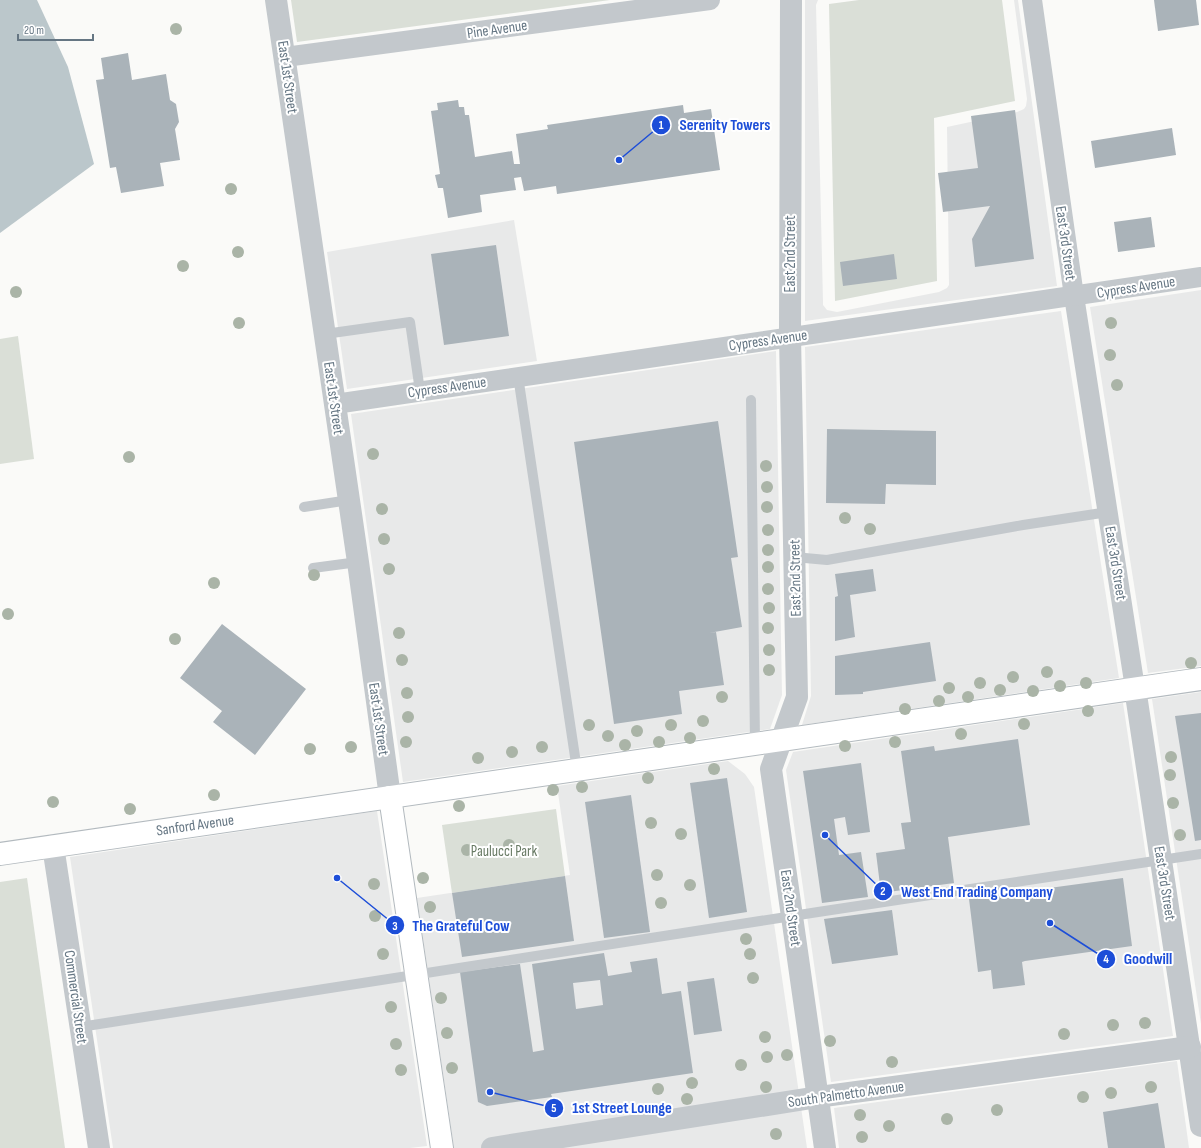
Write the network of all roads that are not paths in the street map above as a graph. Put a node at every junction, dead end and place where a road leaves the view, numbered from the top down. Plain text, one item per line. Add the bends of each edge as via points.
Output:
1 (276, 0) edge
2 (710, 0) edge
3 (791, 0) edge
4 (1032, 0) edge
5 (285, 57) junction
6 (1201, 277) edge
7 (1074, 296) junction
8 (325, 334) junction
9 (790, 336) junction
10 (518, 376) junction
11 (420, 391) junction
12 (751, 400) dead end
13 (335, 404) junction
14 (349, 500) junction
15 (304, 507) dead end
16 (1108, 512) junction
17 (794, 557) junction
18 (358, 562) junction
19 (313, 568) dead end
20 (1201, 679) edge
21 (1135, 688) junction
22 (781, 741) junction
23 (756, 744) junction
24 (577, 770) junction
25 (390, 796) junction
26 (53, 846) junction
27 (0, 854) edge
28 (1201, 854) edge
29 (1162, 860) junction
30 (792, 916) junction
31 (416, 975) junction
32 (80, 1027) junction
33 (1196, 1046) edge
34 (818, 1097) junction
35 (1201, 1126) edge
36 (99, 1148) edge
37 (442, 1148) edge
38 (492, 1148) edge
39 (825, 1148) edge

1 - 5 street, East 1st Street
2 - 5 street, Pine Avenue
3 - 9 street, East 2nd Street
4 - 7 street, East 3rd Street
5 - 8 street, East 1st Street
6 - 7 street, Cypress Avenue
7 - 9 street, Cypress Avenue
7 - 16 street, East 3rd Street
8 - 11 lane via 410,322
8 - 13 street, East 1st Street
9 - 10 street, Cypress Avenue
9 - 17 street, East 2nd Street
10 - 11 street, Cypress Avenue
10 - 24 lane
11 - 13 street, Cypress Avenue
12 - 23 lane
13 - 14 street, East 1st Street
14 - 15 lane
14 - 18 street, East 1st Street
16 - 17 lane via 827,560
16 - 21 street, East 3rd Street
17 - 22 street, East 2nd Street via 797,696
18 - 19 lane
18 - 25 street, East 1st Street
20 - 21 main road, Sanford Avenue
21 - 22 main road, Sanford Avenue
21 - 29 street, East 3rd Street
22 - 23 main road, Sanford Avenue
22 - 30 street, East 2nd Street via 771,769
23 - 24 main road, Sanford Avenue
24 - 25 main road, Sanford Avenue
25 - 26 main road, Sanford Avenue
25 - 31 main road
26 - 27 main road, Sanford Avenue
26 - 32 street, Commercial Street
28 - 29 lane
29 - 30 lane
29 - 33 street, East 3rd Street
30 - 31 lane
30 - 34 street, East 2nd Street
31 - 32 lane
31 - 37 main road
32 - 36 street, Commercial Street
33 - 34 street, South Palmetto Avenue
33 - 35 street, East 3rd Street
34 - 38 street, South Palmetto Avenue
34 - 39 street, East 2nd Street

